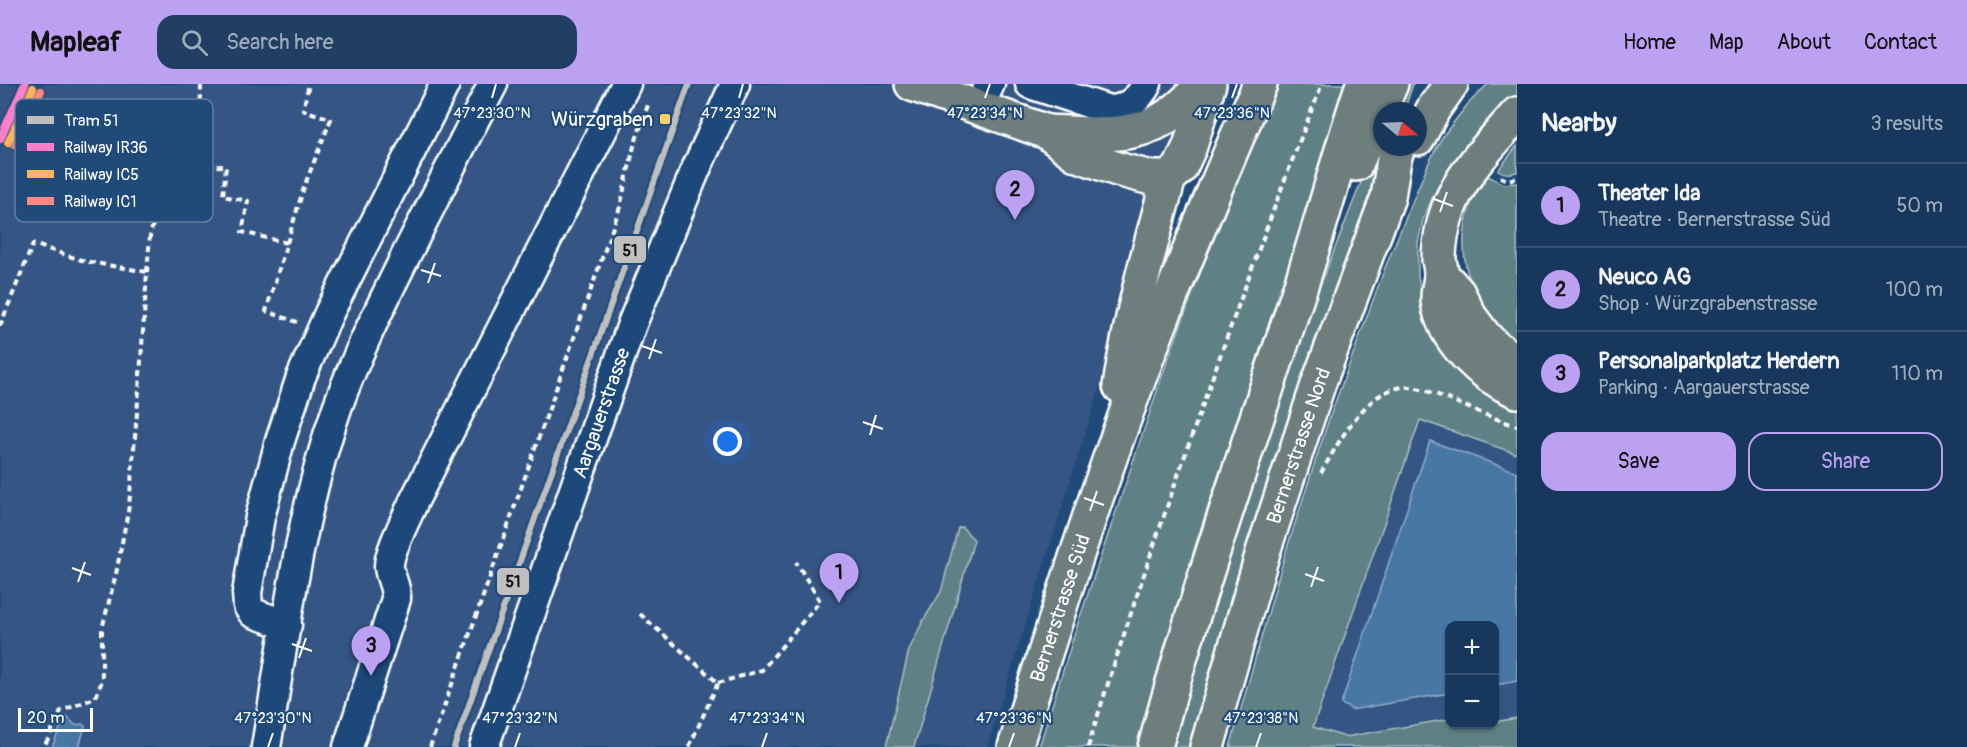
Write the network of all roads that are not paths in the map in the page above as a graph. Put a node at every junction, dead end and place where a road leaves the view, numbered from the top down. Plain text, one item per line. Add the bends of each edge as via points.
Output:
1 (445, 84) edge
2 (493, 84) edge
3 (735, 84) edge
4 (912, 84) edge
5 (1030, 84) edge
6 (1147, 84) edge
7 (1202, 84) edge
8 (1209, 84) edge
9 (1260, 84) edge
10 (1363, 84) edge
11 (1391, 84) edge
12 (1422, 84) edge
13 (1451, 84) edge
14 (639, 89) edge
15 (984, 96) edge
16 (1415, 102) edge
17 (1517, 114) edge
18 (1427, 121) edge
19 (1047, 132) junction
20 (1395, 156) edge
21 (1409, 156) edge
22 (1117, 169) junction
23 (1169, 178) junction
24 (1388, 197) junction
25 (1149, 251) junction
26 (1441, 274) junction
27 (1298, 295) junction
28 (1517, 362) edge
29 (1517, 391) edge
30 (1110, 459) junction
31 (287, 625) junction
32 (266, 747) edge
33 (348, 747) edge
34 (484, 747) edge
35 (1015, 747) edge
36 (1155, 747) edge
37 (1208, 747) edge

1 - 31 street via 321,332 301,377 277,450 260,517 247,602 251,612
2 - 31 street via 351,371 316,479
3 - 34 street, Aargauerstrasse via 632,324
4 - 15 main road
5 - 6 street via 1116,110 1131,103
7 - 19 main road via 1176,111 1160,123 1142,129 1106,135
8 - 23 main road via 1190,146 1180,168
9 - 30 main road, Bernerstrasse Süd via 1183,268
10 - 27 main road
11 - 27 main road
12 - 16 main road
13 - 18 main road
14 - 33 street via 420,490 391,554 388,564 396,599
15 - 19 main road
17 - 26 main road via 1494,158 1462,181 1449,208 1441,240
19 - 22 main road via 1076,153
20 - 24 main road, Bernerstrasse Nord
21 - 24 main road
22 - 23 main road via 1151,178
22 - 25 main road via 1130,180 1140,199
23 - 25 main road
24 - 37 main road, Bernerstrasse Nord via 1319,382 1263,552
25 - 30 main road via 1125,358
26 - 28 main road via 1485,337
26 - 29 main road via 1438,302 1454,339 1472,361
27 - 36 main road via 1216,537
30 - 35 main road, Bernerstrasse Süd
31 - 32 street

